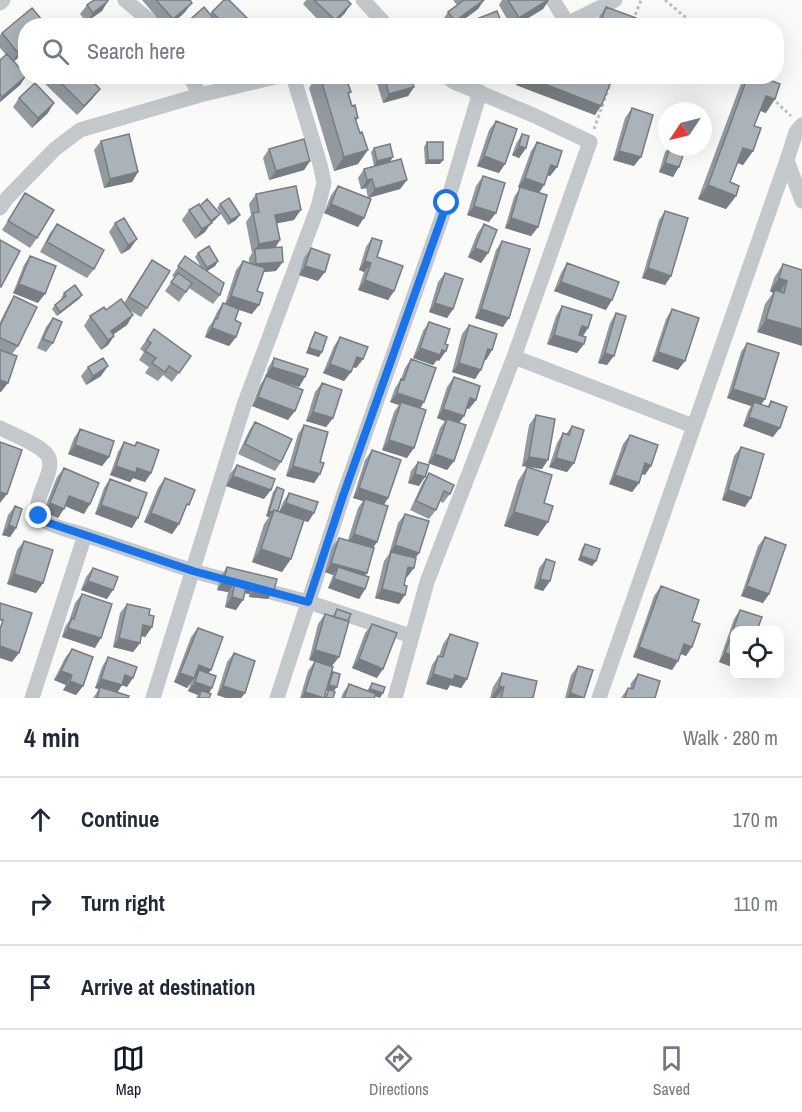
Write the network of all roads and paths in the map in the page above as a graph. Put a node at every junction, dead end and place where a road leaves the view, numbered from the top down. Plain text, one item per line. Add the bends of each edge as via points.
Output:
1 (125, 0) edge
2 (363, 0) edge
3 (553, 0) edge
4 (615, 0) edge
5 (640, 0) edge
6 (665, 0) edge
7 (146, 18) edge
8 (380, 18) edge
9 (562, 18) edge
10 (578, 18) edge
11 (634, 18) edge
12 (686, 18) edge
13 (194, 84) edge
14 (246, 84) edge
15 (295, 84) edge
16 (465, 84) edge
17 (610, 84) edge
18 (480, 92) junction
19 (766, 93) edge
20 (200, 95) junction
21 (802, 125) edge
22 (590, 142) junction
23 (787, 159) junction
24 (2, 200) edge
25 (802, 201) edge
26 (514, 357) junction
27 (693, 426) junction
28 (0, 428) edge
29 (85, 535) junction
30 (193, 571) junction
31 (308, 602) junction
32 (411, 636) junction
33 (32, 698) edge
34 (153, 698) edge
35 (277, 698) edge
36 (394, 698) edge
37 (599, 698) edge

1 - 7 street
2 - 8 street
3 - 9 street
4 - 10 street
5 - 11 path
6 - 12 path
13 - 20 street
14 - 20 street
15 - 30 street via 324,183 244,405
16 - 18 street
17 - 22 path
18 - 22 street
18 - 31 street via 447,203
19 - 21 path
20 - 24 street via 80,130
21 - 23 street
22 - 26 street
23 - 25 street
23 - 27 street
26 - 27 street
26 - 32 street via 427,582
27 - 37 street
28 - 29 street via 38,448 49,459 51,465 37,510 39,516
29 - 30 street
29 - 33 street
30 - 31 street
30 - 34 street
31 - 32 street
31 - 35 street
32 - 36 street

